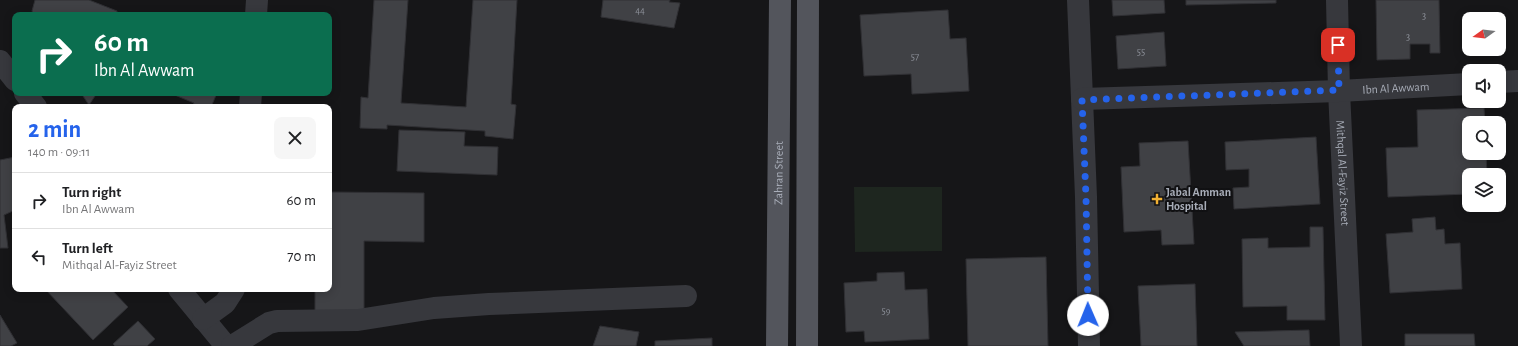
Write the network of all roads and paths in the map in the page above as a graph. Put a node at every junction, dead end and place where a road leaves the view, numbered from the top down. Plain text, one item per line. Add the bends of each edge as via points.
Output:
1 (257, 0) edge
2 (780, 0) edge
3 (808, 0) edge
4 (1078, 0) edge
5 (1337, 0) edge
6 (256, 12) edge
7 (0, 61) edge
8 (12, 76) edge
9 (1518, 81) edge
10 (1506, 82) edge
11 (1462, 84) edge
12 (1339, 90) junction
13 (27, 96) edge
14 (1082, 100) junction
15 (34, 104) edge
16 (181, 292) edge
17 (232, 292) edge
18 (686, 296) dead end
19 (203, 319) junction
20 (226, 346) edge
21 (232, 346) edge
22 (777, 346) edge
23 (807, 346) edge
24 (1089, 346) edge
25 (1350, 346) edge

1 - 6 street
2 - 22 main road, Zahran Street
3 - 23 main road
4 - 14 street
5 - 12 street, Mithqal Al-Fayiz Street
7 - 8 street
9 - 10 street
11 - 12 street, Ibn Al Awwam
12 - 14 street, Ibn Al Awwam
12 - 25 street, Mithqal Al-Fayiz Street
13 - 15 street
14 - 24 street
16 - 19 street
17 - 19 street via 226,303
18 - 21 street via 489,304 434,308 358,320 276,321
19 - 20 street

